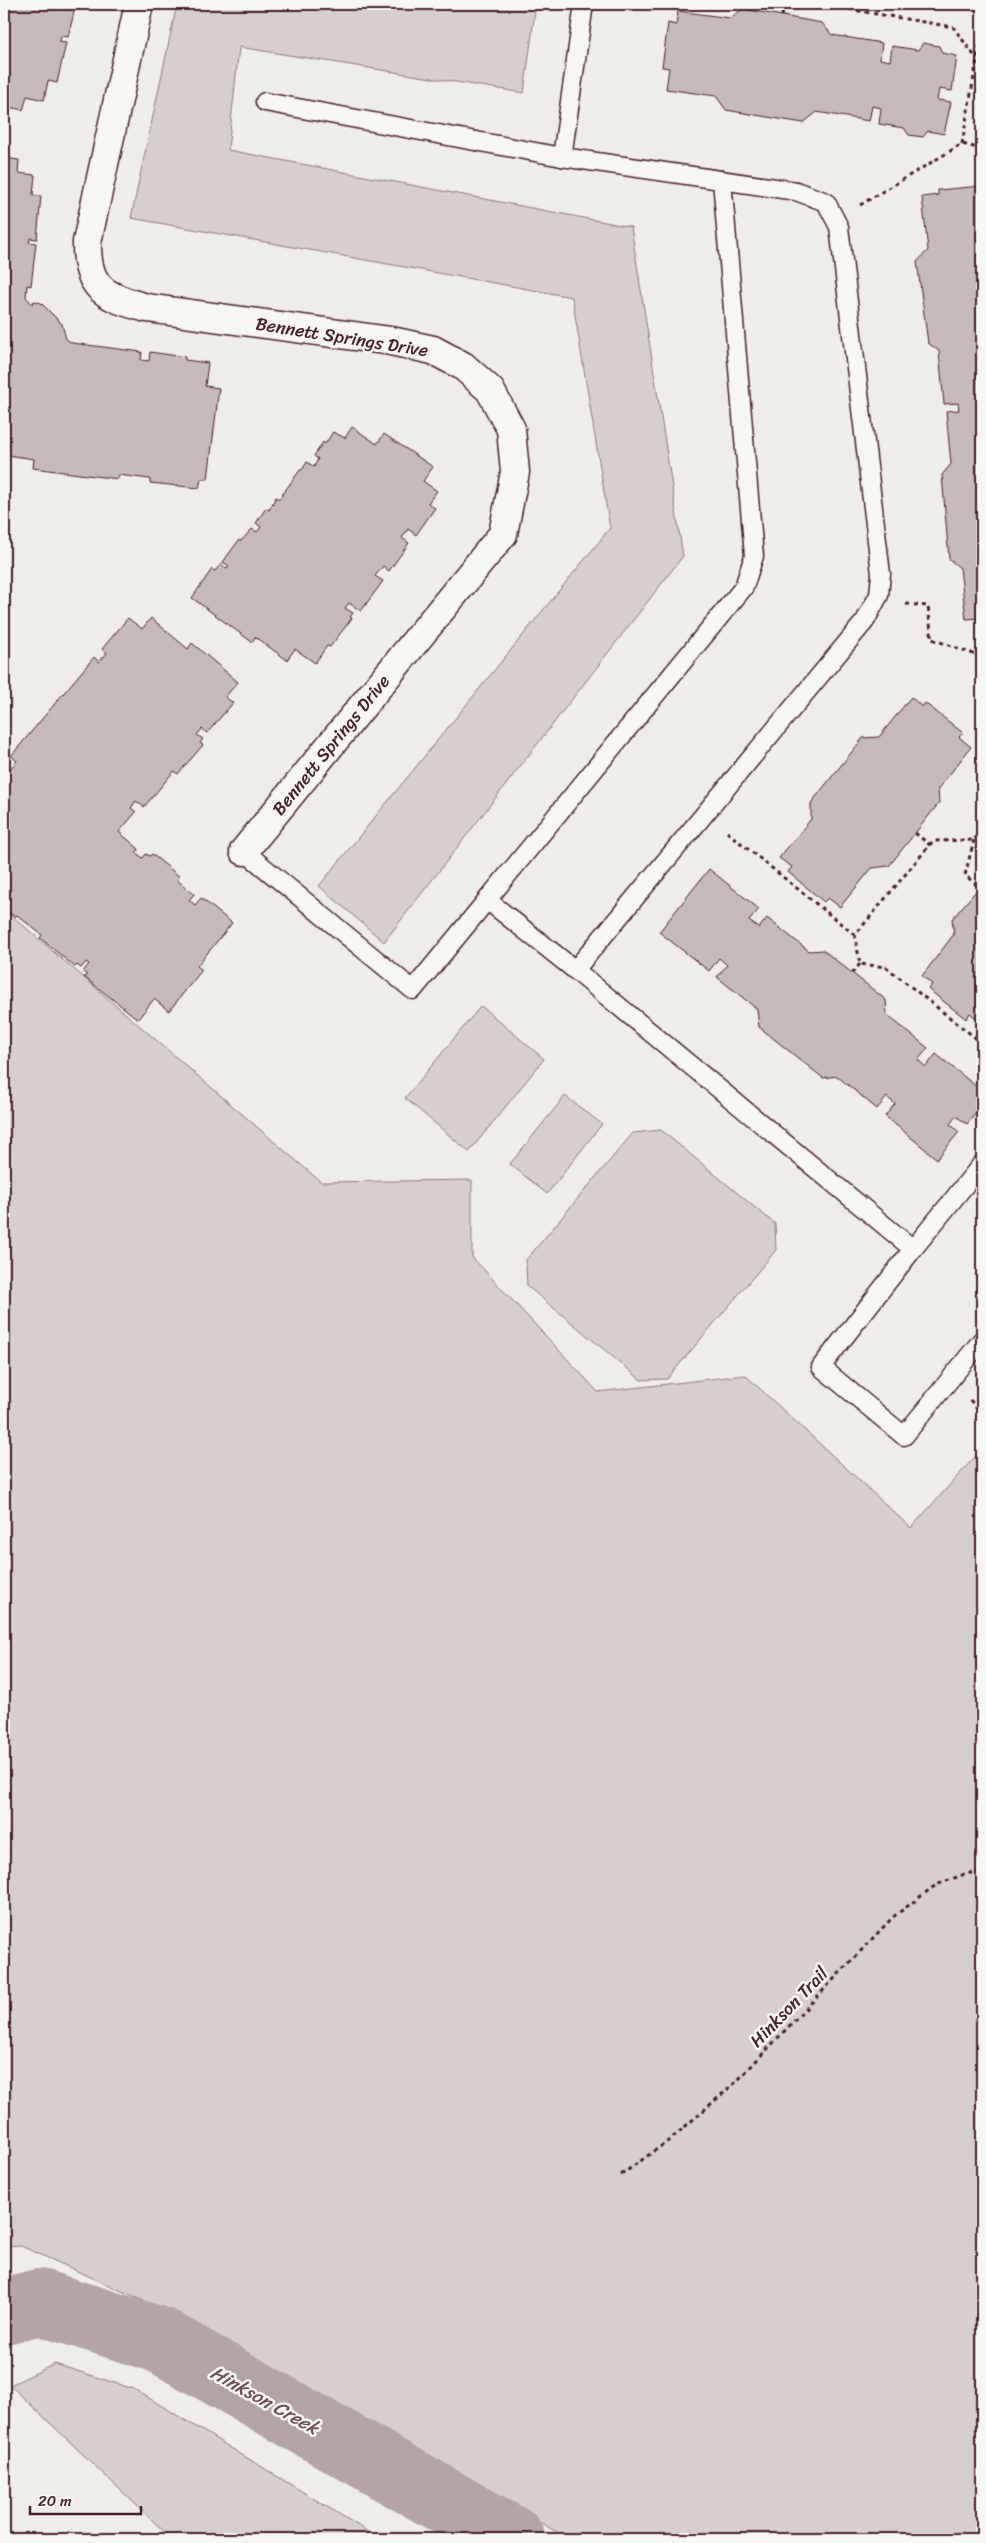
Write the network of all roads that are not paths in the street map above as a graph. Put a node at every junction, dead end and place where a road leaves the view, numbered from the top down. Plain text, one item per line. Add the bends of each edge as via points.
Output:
1 (139, 4) edge
2 (584, 4) edge
3 (265, 102) dead end
4 (562, 157) junction
5 (722, 180) junction
6 (244, 851) joint
7 (488, 900) junction
8 (575, 970) junction
9 (982, 1164) edge
10 (913, 1250) junction
11 (982, 1340) edge

1 - 6 street, Bennett Springs Drive via 87,242 87,264 98,287 119,300 147,308 390,341 433,350 463,366 490,390 511,429 515,472 503,534
2 - 4 lane
3 - 4 lane
4 - 5 lane
5 - 7 lane via 754,556 744,587
5 - 8 lane via 796,191 826,202 839,227 881,574 879,595 865,621
6 - 7 lane via 412,990
7 - 8 lane
8 - 10 lane
9 - 10 lane
10 - 11 lane via 821,1367 904,1436

